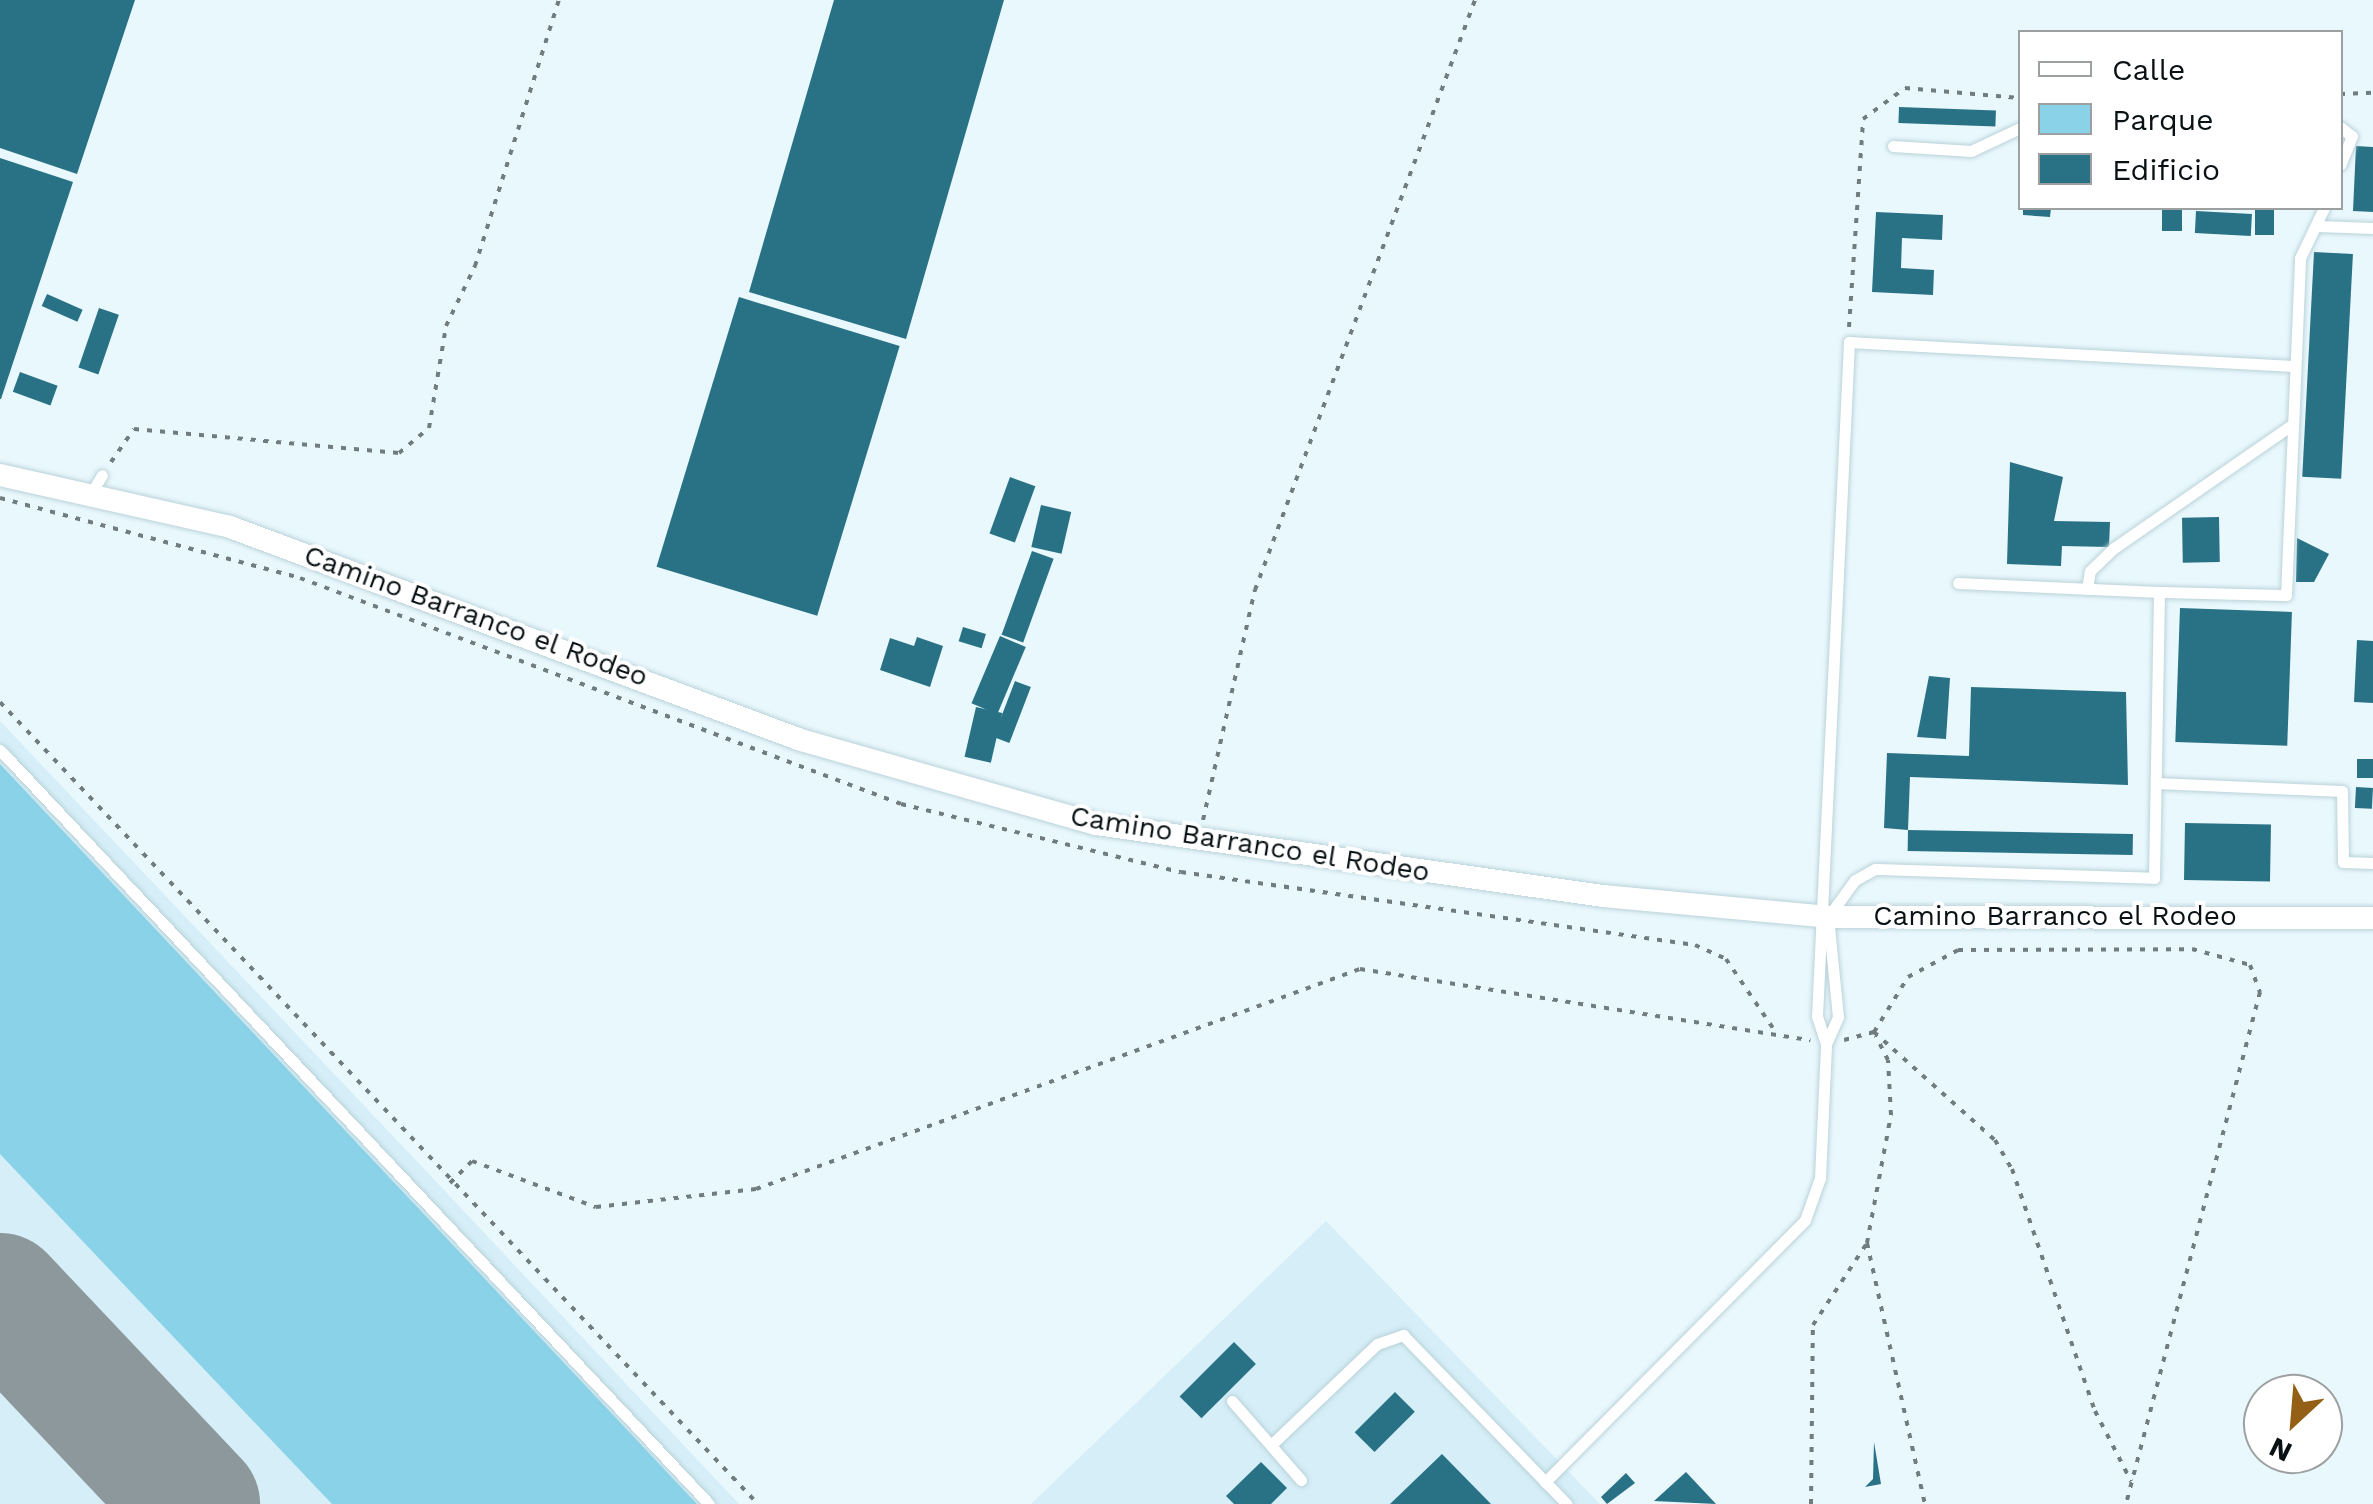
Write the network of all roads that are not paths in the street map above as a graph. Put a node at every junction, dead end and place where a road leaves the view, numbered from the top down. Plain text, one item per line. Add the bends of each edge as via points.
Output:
1 (2018, 129) edge
2 (2343, 129) edge
3 (1893, 146) dead end
4 (2343, 158) edge
5 (2323, 210) edge
6 (2316, 226) junction
7 (2373, 228) edge
8 (2292, 366) junction
9 (2290, 426) junction
10 (0, 475) edge
11 (1958, 583) dead end
12 (2087, 588) junction
13 (2159, 592) junction
14 (0, 750) edge
15 (2156, 783) junction
16 (2373, 863) edge
17 (1828, 917) junction
18 (2373, 918) edge
19 (1826, 1044) junction
20 (1232, 1401) dead end
21 (1271, 1445) junction
22 (1301, 1480) dead end
23 (1545, 1482) junction
24 (709, 1504) edge
25 (1566, 1504) edge

1 - 3 lane via 1971,151
2 - 4 lane via 2352,136
5 - 6 lane
6 - 7 lane
6 - 8 lane via 2300,258
8 - 9 lane
8 - 17 lane via 1848,342
9 - 12 lane via 2114,548 2090,571
9 - 13 lane via 2286,595
10 - 17 street, Camino Barranco el Rodeo via 96,485 230,527 903,773 1198,840
11 - 12 lane
12 - 13 lane
13 - 15 lane
14 - 24 lane
15 - 16 lane via 2342,790 2343,862
15 - 17 lane via 2154,878 1874,869
17 - 18 street, Camino Barranco el Rodeo
17 - 19 lane via 1817,1016
17 - 19 lane via 1840,980
19 - 23 lane via 1820,1178 1806,1220
20 - 21 lane
21 - 22 lane
21 - 23 lane via 1377,1344 1403,1335
23 - 25 lane

